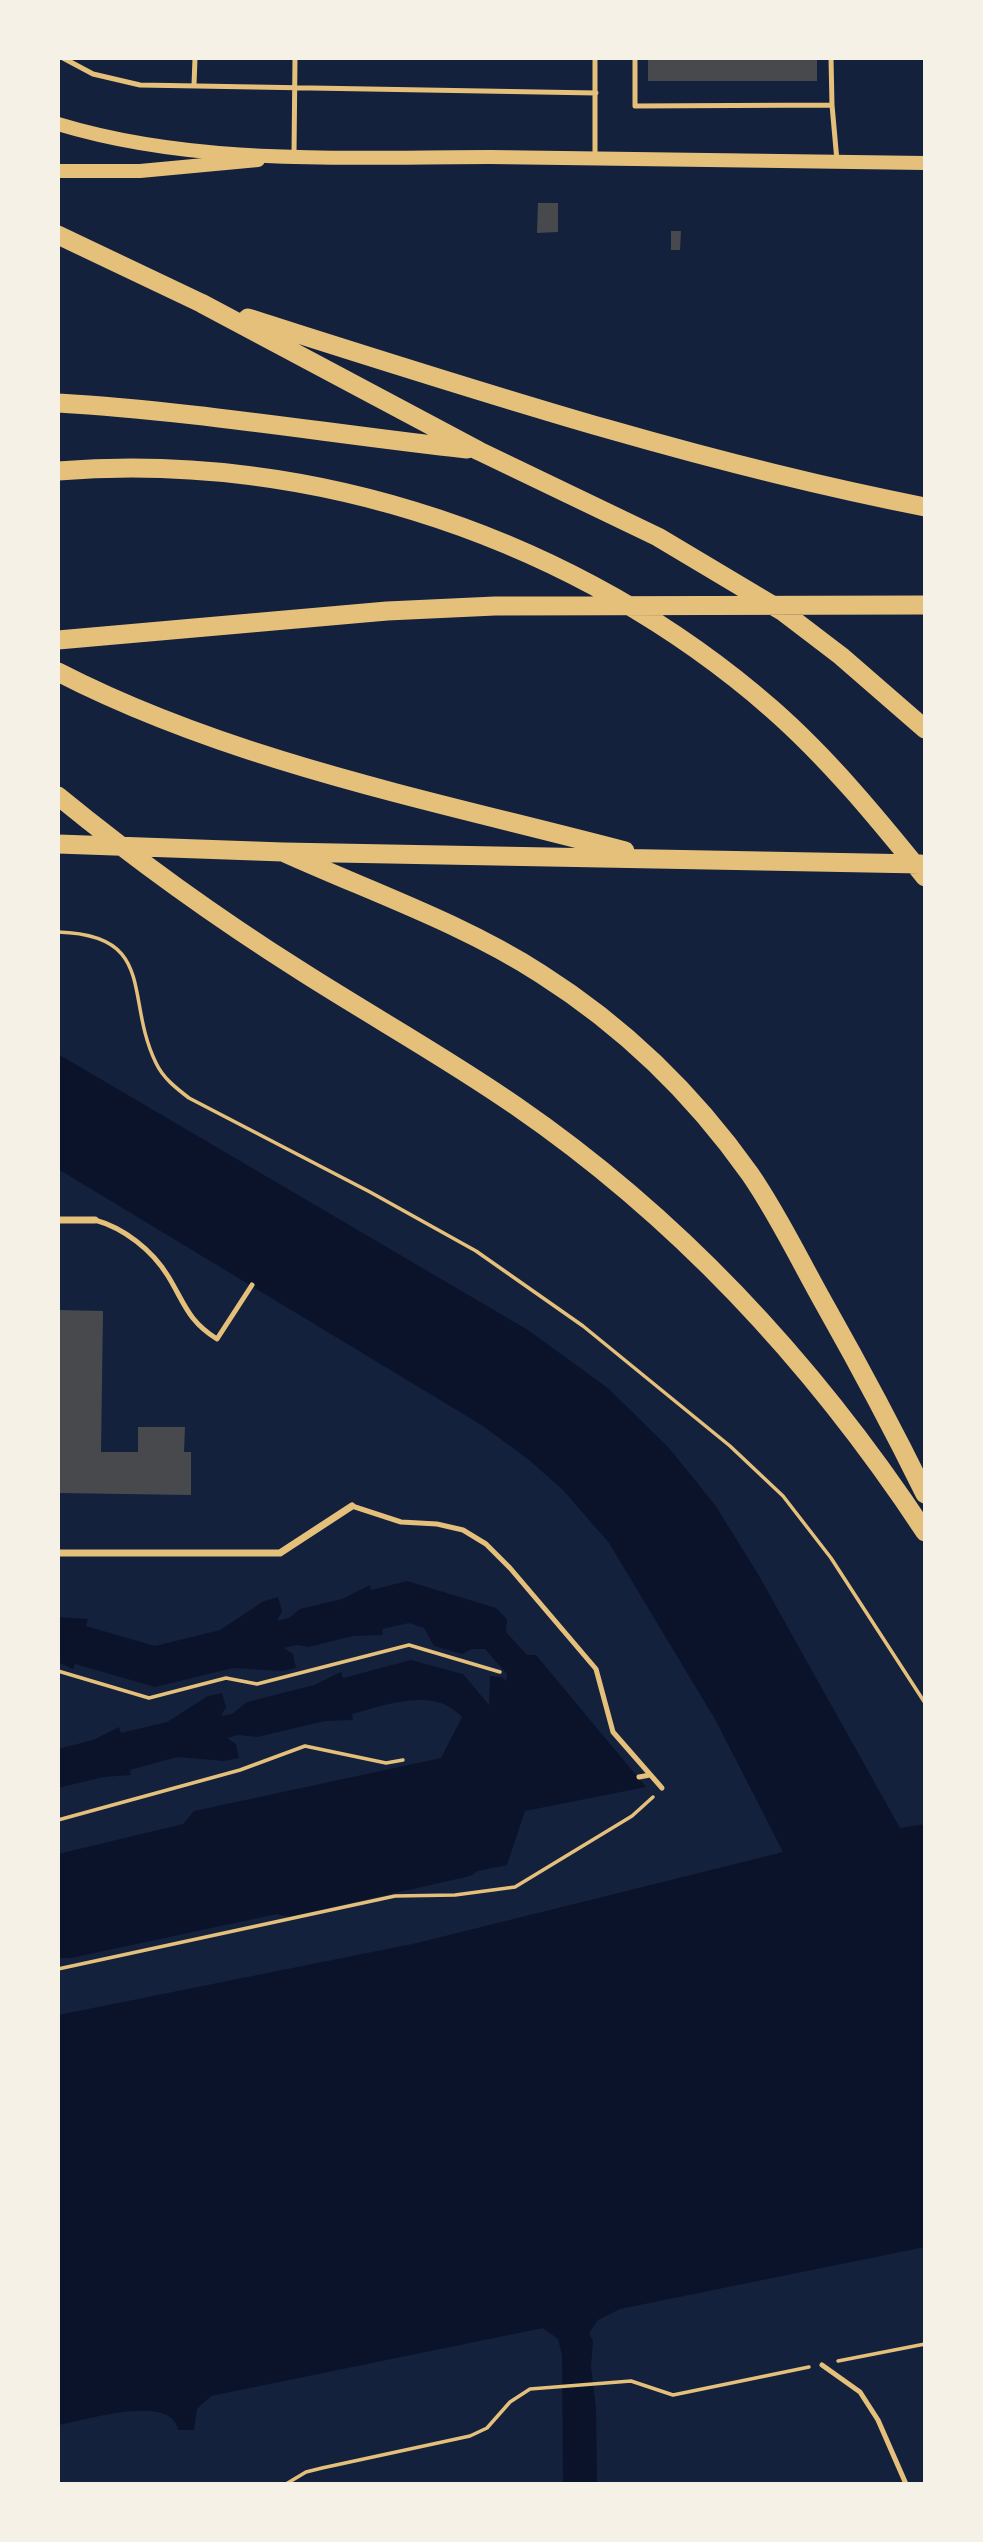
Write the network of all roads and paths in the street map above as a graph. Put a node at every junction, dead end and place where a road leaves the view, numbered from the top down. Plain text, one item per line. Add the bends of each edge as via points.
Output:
1 (63, 58) edge
2 (195, 58) edge
3 (295, 58) edge
4 (596, 58) edge
5 (635, 58) edge
6 (831, 58) edge
7 (194, 85) junction
8 (294, 87) junction
9 (596, 93) junction
10 (832, 105) junction
11 (58, 124) edge
12 (294, 157) junction
13 (595, 158) junction
14 (838, 162) junction
15 (925, 163) edge
16 (58, 171) edge
17 (58, 235) edge
18 (201, 303) junction
19 (58, 403) edge
20 (479, 451) junction
21 (58, 471) edge
22 (925, 507) edge
23 (925, 605) edge
24 (58, 640) edge
25 (58, 672) edge
26 (925, 729) edge
27 (58, 796) edge
28 (58, 844) edge
29 (283, 852) junction
30 (653, 858) junction
31 (925, 864) edge
32 (925, 877) edge
33 (58, 932) edge
34 (58, 1220) edge
35 (95, 1220) joint
36 (252, 1285) dead end
37 (925, 1494) edge
38 (352, 1506) joint
39 (925, 1532) edge
40 (58, 1553) edge
41 (58, 1671) edge
42 (500, 1672) dead end
43 (925, 1703) edge
44 (403, 1760) dead end
45 (650, 1774) junction
46 (639, 1777) dead end
47 (662, 1788) joint
48 (58, 1820) edge
49 (58, 1969) edge
50 (925, 2344) edge
51 (822, 2365) junction
52 (286, 2484) edge
53 (906, 2484) edge

1 - 7 lane via 93,74 139,85
2 - 7 lane
3 - 8 lane
4 - 9 lane
5 - 10 lane via 635,106
6 - 10 lane
7 - 8 lane
8 - 9 lane
8 - 12 lane
9 - 13 lane
10 - 14 lane
11 - 12 main road via 139,143
12 - 13 main road
12 - 16 main road via 140,171
13 - 14 main road
14 - 15 main road
17 - 18 highway
18 - 20 highway
18 - 22 highway via 618,434
19 - 20 highway via 215,416
20 - 26 highway via 658,537 771,605 841,656
21 - 32 highway via 107,467 239,473 365,496 509,546 596,587 658,624 772,709 838,775
23 - 24 highway via 495,606
25 - 30 highway via 156,716 231,742 363,782
27 - 39 highway via 301,971 518,1107 614,1179 701,1258 789,1350 866,1444
28 - 29 highway
29 - 30 highway
29 - 37 highway via 460,930 540,973 606,1021 663,1072 708,1119 768,1203 887,1416
30 - 31 highway
33 - 43 path via 97,936 124,956 149,1045 171,1085 476,1251 583,1326 730,1447 783,1496 831,1558
34 - 35 street
35 - 36 lane via 133,1238 166,1273 192,1321 217,1339
38 - 40 street via 279,1553
38 - 45 lane via 401,1522 463,1530 486,1544 596,1670 613,1732
41 - 42 path via 149,1698 226,1678 257,1684 409,1645
44 - 48 path via 386,1763 305,1746 240,1770
45 - 46 lane
45 - 47 lane
47 - 49 path via 632,1816 514,1887 455,1895 395,1896
50 - 51 path
51 - 52 path via 673,2395 631,2381 537,2388 519,2395 492,2424 470,2436 306,2472
51 - 53 lane via 860,2392 878,2420

